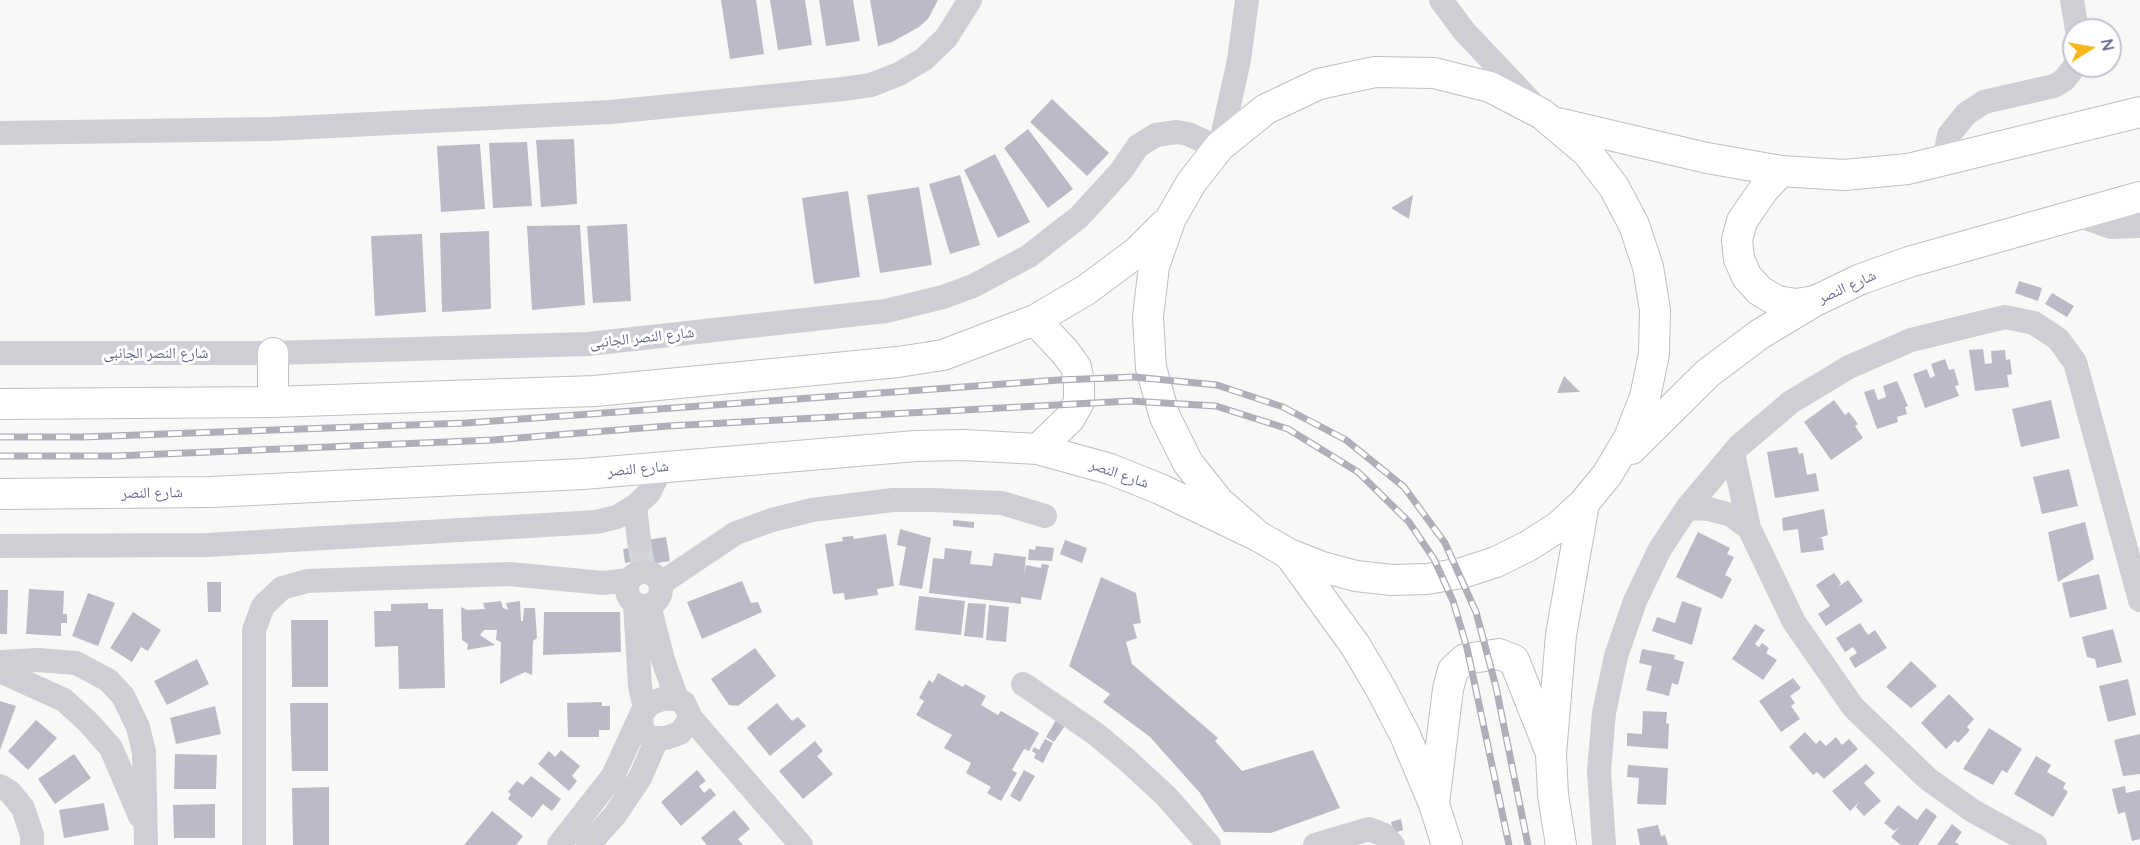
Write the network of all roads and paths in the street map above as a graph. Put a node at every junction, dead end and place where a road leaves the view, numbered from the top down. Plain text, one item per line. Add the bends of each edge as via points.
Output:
1 (970, 0) edge
2 (1247, 0) edge
3 (1441, 0) edge
4 (2072, 0) edge
5 (2075, 18) edge
6 (2066, 78) edge
7 (2140, 112) edge
8 (1549, 118) junction
9 (0, 132) edge
10 (1218, 148) junction
11 (1944, 161) junction
12 (1781, 171) junction
13 (2140, 197) edge
14 (2077, 215) junction
15 (1171, 218) junction
16 (2140, 226) edge
17 (1815, 301) junction
18 (1035, 320) junction
19 (0, 353) edge
20 (273, 353) junction
21 (273, 402) junction
22 (0, 404) edge
23 (1038, 449) junction
24 (1733, 453) junction
25 (662, 467) junction
26 (1607, 475) junction
27 (0, 494) edge
28 (1584, 503) junction
29 (635, 507) junction
30 (1687, 508) junction
31 (1045, 516) dead end
32 (1749, 528) junction
33 (1258, 536) junction
34 (639, 541) tunnel mouth
35 (0, 546) edge
36 (1289, 554) junction
37 (641, 587) junction
38 (2140, 600) edge
39 (646, 631) junction
40 (0, 662) edge
41 (0, 671) edge
42 (1023, 684) dead end
43 (684, 709) junction
44 (642, 713) junction
45 (657, 739) junction
46 (1551, 754) junction
47 (0, 786) edge
48 (1434, 804) junction
49 (146, 838) edge
50 (2022, 843) edge
51 (32, 845) edge
52 (254, 845) edge
53 (559, 845) edge
54 (588, 845) edge
55 (801, 845) edge
56 (1209, 845) edge
57 (1315, 845) edge
58 (1393, 845) edge
59 (1447, 845) edge
60 (1561, 845) edge
61 (1604, 845) edge

1 - 9 street via 946,38 924,59 890,78 843,89 610,111 272,129
2 - 10 street via 1239,60
3 - 8 street via 1464,31
4 - 5 street
6 - 11 street via 2054,86 1984,102 1966,114 1949,135
7 - 11 main road
8 - 10 main road via 1490,87 1434,73 1375,72 1319,84 1266,109
8 - 12 main road via 1707,158
8 - 26 main road via 1587,152 1614,187 1634,225 1650,278 1654,354 1645,397 1629,438
10 - 15 main road
10 - 20 street, شارع النصر الجانبى via 1177,132 1146,140 1079,217 1029,256 973,286 912,306 588,344
11 - 12 main road via 1908,170 1844,175
12 - 17 main road via 1742,221 1737,240 1739,259 1746,277 1777,301
13 - 14 main road, شارع النصر
14 - 16 street via 2111,227
14 - 17 main road, شارع النصر via 1909,262
15 - 18 main road via 1137,252 1086,290
15 - 33 main road via 1154,266 1148,317 1151,368 1162,407 1188,463 1219,502
17 - 26 main road, شارع النصر via 1760,334 1708,373
18 - 21 main road via 943,355 898,362 595,391
18 - 23 main road via 1076,367 1079,382 1079,402 1070,418
19 - 20 street, شارع النصر الجانبى
20 - 21 main road
21 - 22 main road
23 - 25 main road, شارع النصر via 916,446
23 - 33 main road, شارع النصر via 1160,489
24 - 30 street
24 - 32 street
24 - 38 street via 1791,402 1849,367 1911,340 2005,317 2034,323 2058,339 2075,362
25 - 27 main road, شارع النصر via 211,492
25 - 29 street via 649,493
26 - 28 main road
28 - 36 main road via 1558,527 1528,546 1496,562 1439,577 1392,580 1356,576
28 - 46 main road via 1561,635
29 - 34 street
29 - 35 street via 617,517 584,523 207,544
30 - 32 street via 1709,508 1731,515
30 - 61 street via 1660,549 1635,601 1616,656 1604,713 1599,771
31 - 37 street via 1002,503 932,500 883,501 812,510 736,533
32 - 50 street via 1794,622 1853,707 1928,779
33 - 36 main road
36 - 48 main road via 1382,689
37 - 39 street
37 - 52 street via 509,574 307,581 277,592 263,606 254,630
39 - 43 street
39 - 44 street via 640,686
40 - 49 street via 76,663 108,680 123,696 138,727 144,752
41 - 49 street via 64,700 111,748
42 - 56 street via 1128,761 1166,796
43 - 44 street via 662,699
43 - 45 street via 680,733
43 - 55 street
44 - 45 street via 646,735
44 - 53 street via 613,776
45 - 54 street via 640,778
46 - 48 main road via 1514,660 1499,654 1465,659 1453,670 1448,689
46 - 60 main road
47 - 51 street via 22,808
48 - 59 main road
57 - 58 street via 1369,830 1384,834

